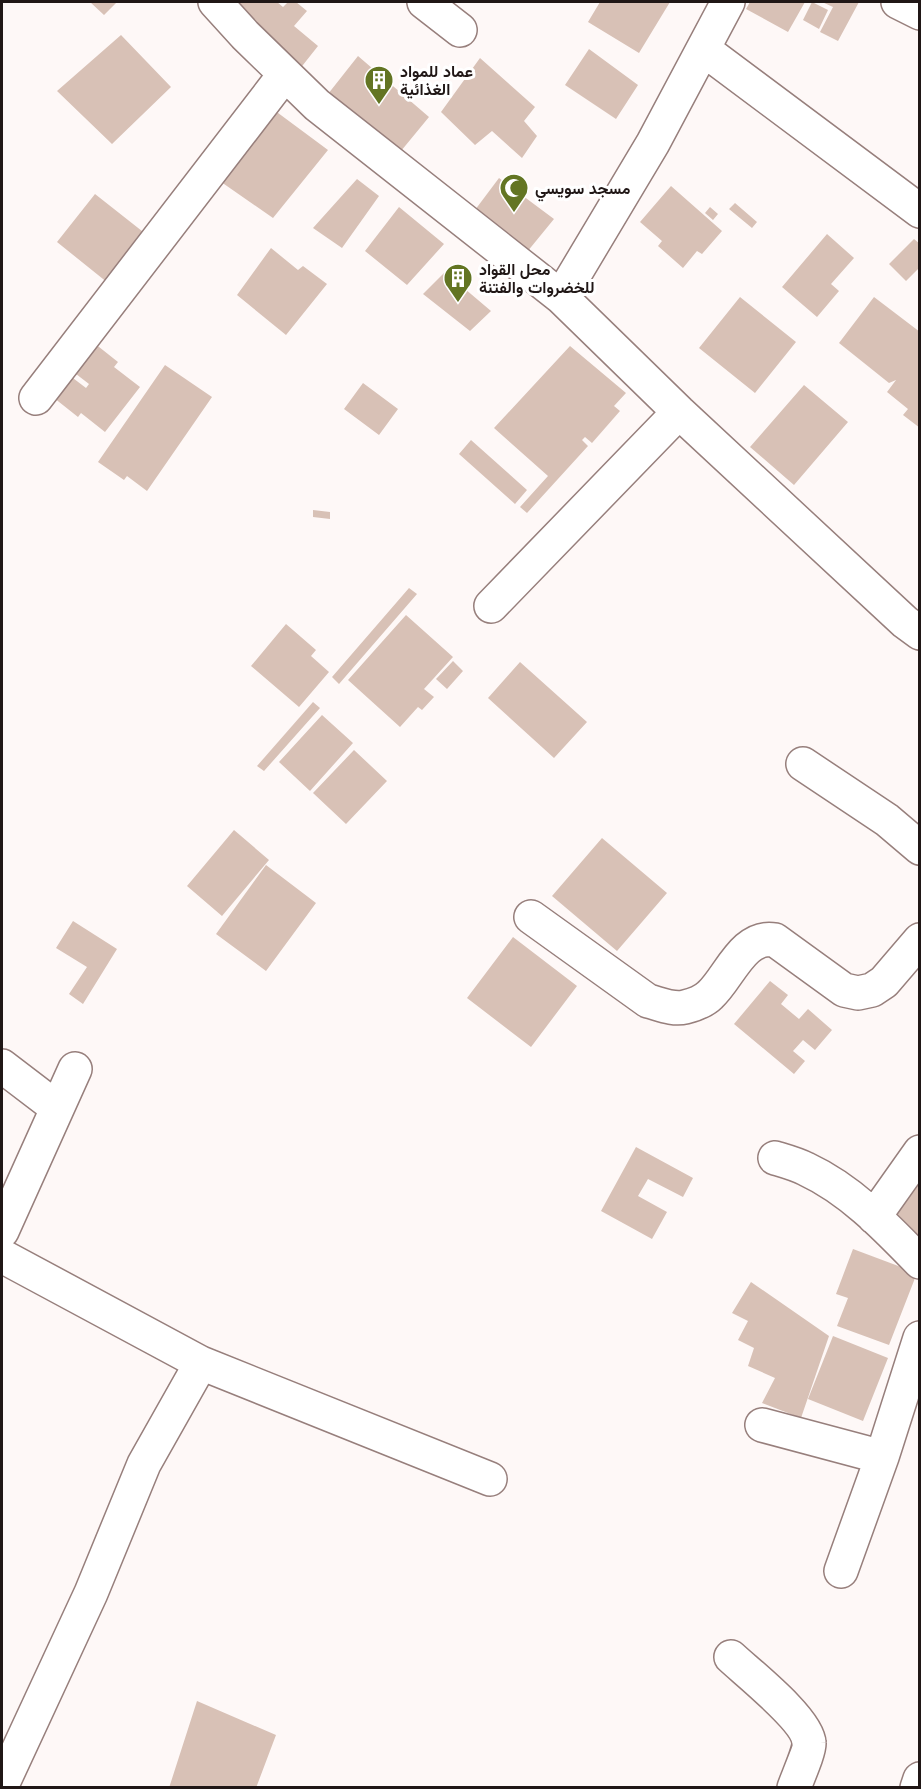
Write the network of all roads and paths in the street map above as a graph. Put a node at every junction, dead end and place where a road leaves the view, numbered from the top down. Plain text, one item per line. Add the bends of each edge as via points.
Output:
1 (424, 2) edge
2 (728, 2) edge
3 (898, 2) edge
4 (219, 3) edge
5 (920, 13) edge
6 (460, 30) dead end
7 (703, 49) junction
8 (285, 74) junction
9 (920, 211) edge
10 (561, 297) junction
11 (36, 398) dead end
12 (679, 412) junction
13 (491, 606) dead end
14 (920, 633) edge
15 (803, 764) dead end
16 (920, 848) edge
17 (531, 917) dead end
18 (920, 940) edge
19 (2, 1066) edge
20 (75, 1069) dead end
21 (57, 1108) junction
22 (920, 1152) edge
23 (775, 1158) dead end
24 (874, 1217) junction
25 (2, 1231) edge
26 (2, 1256) edge
27 (920, 1262) edge
28 (920, 1338) edge
29 (201, 1363) junction
30 (762, 1425) dead end
31 (882, 1457) junction
32 (490, 1479) dead end
33 (841, 1571) dead end
34 (730, 1657) dead end
35 (920, 1779) edge
36 (2, 1785) edge
37 (794, 1788) edge
38 (917, 1788) edge

1 - 6 street
2 - 7 street
3 - 5 street
4 - 8 street
7 - 9 street
7 - 10 street via 653,143
8 - 10 street via 317,105
8 - 11 street
10 - 12 street
12 - 13 street
12 - 14 street
15 - 16 street via 887,820
17 - 18 street via 648,1001 683,1008 710,995 747,949 767,938 844,990 858,993 884,982
19 - 21 street
20 - 21 street
21 - 25 street
22 - 24 street
23 - 24 street via 806,1169 850,1196
24 - 27 street
26 - 29 street
28 - 31 street
29 - 32 street
29 - 36 street via 144,1464
30 - 31 street
31 - 33 street
34 - 37 street via 803,1727 809,1743
35 - 38 street

